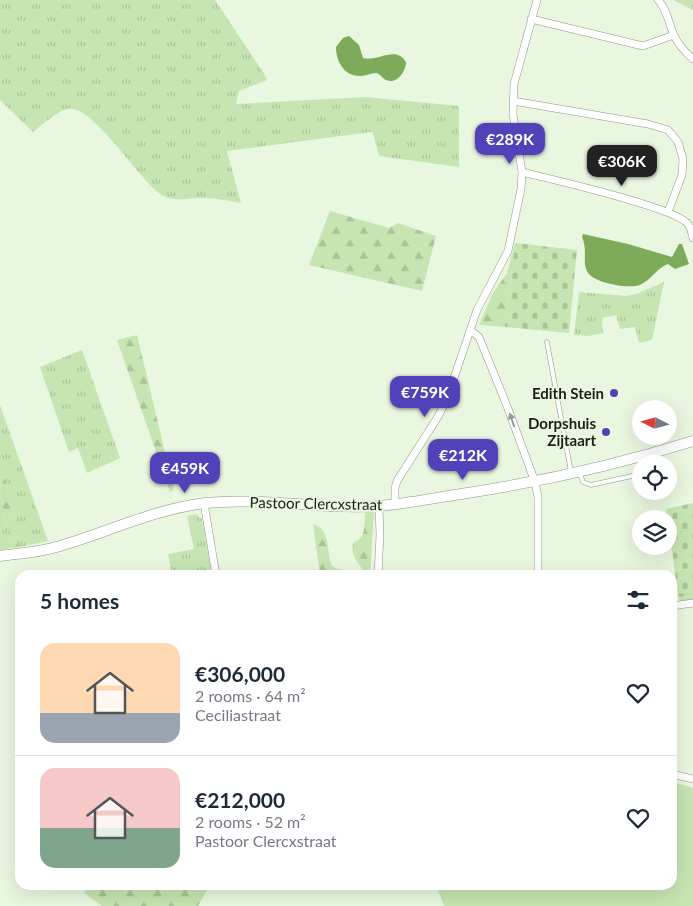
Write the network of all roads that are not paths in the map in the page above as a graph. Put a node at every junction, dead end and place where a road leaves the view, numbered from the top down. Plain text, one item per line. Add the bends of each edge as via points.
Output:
1 (537, 0) edge
2 (658, 0) edge
3 (531, 19) junction
4 (674, 35) junction
5 (693, 59) edge
6 (513, 101) junction
7 (522, 172) junction
8 (668, 212) junction
9 (690, 223) edge
10 (693, 238) edge
11 (470, 330) junction
12 (547, 342) dead end
13 (693, 441) edge
14 (659, 455) edge
15 (632, 462) edge
16 (575, 473) junction
17 (632, 476) edge
18 (535, 482) junction
19 (204, 504) junction
20 (395, 504) junction
21 (379, 506) junction
22 (0, 556) edge
23 (215, 570) edge
24 (378, 570) edge
25 (538, 570) edge
26 (693, 603) edge
27 (677, 605) edge
28 (677, 775) edge
29 (693, 779) edge

1 - 3 street
2 - 4 street via 664,6
3 - 4 street via 643,46
3 - 6 street via 514,84
4 - 5 street
6 - 7 street
6 - 8 street via 668,130 678,142 683,159 682,175
7 - 8 street
7 - 11 street via 522,190 508,251
8 - 9 street
9 - 10 street
18 -> 11 street via 479,337
11 - 20 street via 439,415 397,481
12 - 16 lane
13 - 14 street, Pastoor Clercxstraat
15 - 16 street, Pastoor Clercxstraat
16 - 17 lane via 583,482 591,484
16 - 18 street, Pastoor Clercxstraat
18 - 20 street, Pastoor Clercxstraat
18 - 25 street
19 - 21 street, Pastoor Clercxstraat via 263,501
19 - 22 street, Pastoor Clercxstraat via 158,514 62,546
19 - 23 street
20 - 21 street, Pastoor Clercxstraat
21 - 24 street
26 - 27 street
28 - 29 street

